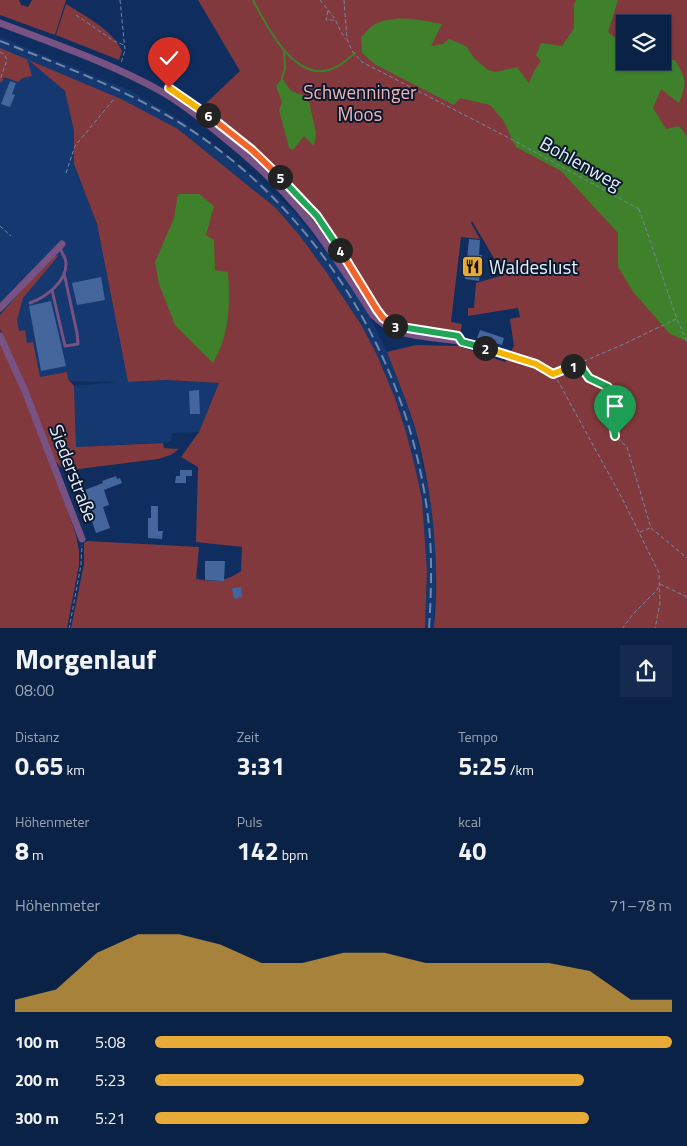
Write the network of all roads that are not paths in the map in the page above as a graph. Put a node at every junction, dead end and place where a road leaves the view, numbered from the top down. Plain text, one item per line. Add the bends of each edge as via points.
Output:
1 (0, 23) edge
2 (61, 246) joint
3 (64, 273) junction
4 (52, 290) junction
5 (30, 303) dead end
6 (0, 308) edge
7 (0, 336) edge
8 (532, 362) road end
9 (82, 540) road end

1 - 8 street via 118,70 173,99 218,132 280,187 311,224 373,315 394,331 462,342
2 - 3 lane via 66,260
2 - 6 street
3 - 4 lane
3 - 4 lane via 78,344 65,346
4 - 5 lane
7 - 9 street, Siederstraße via 25,391

